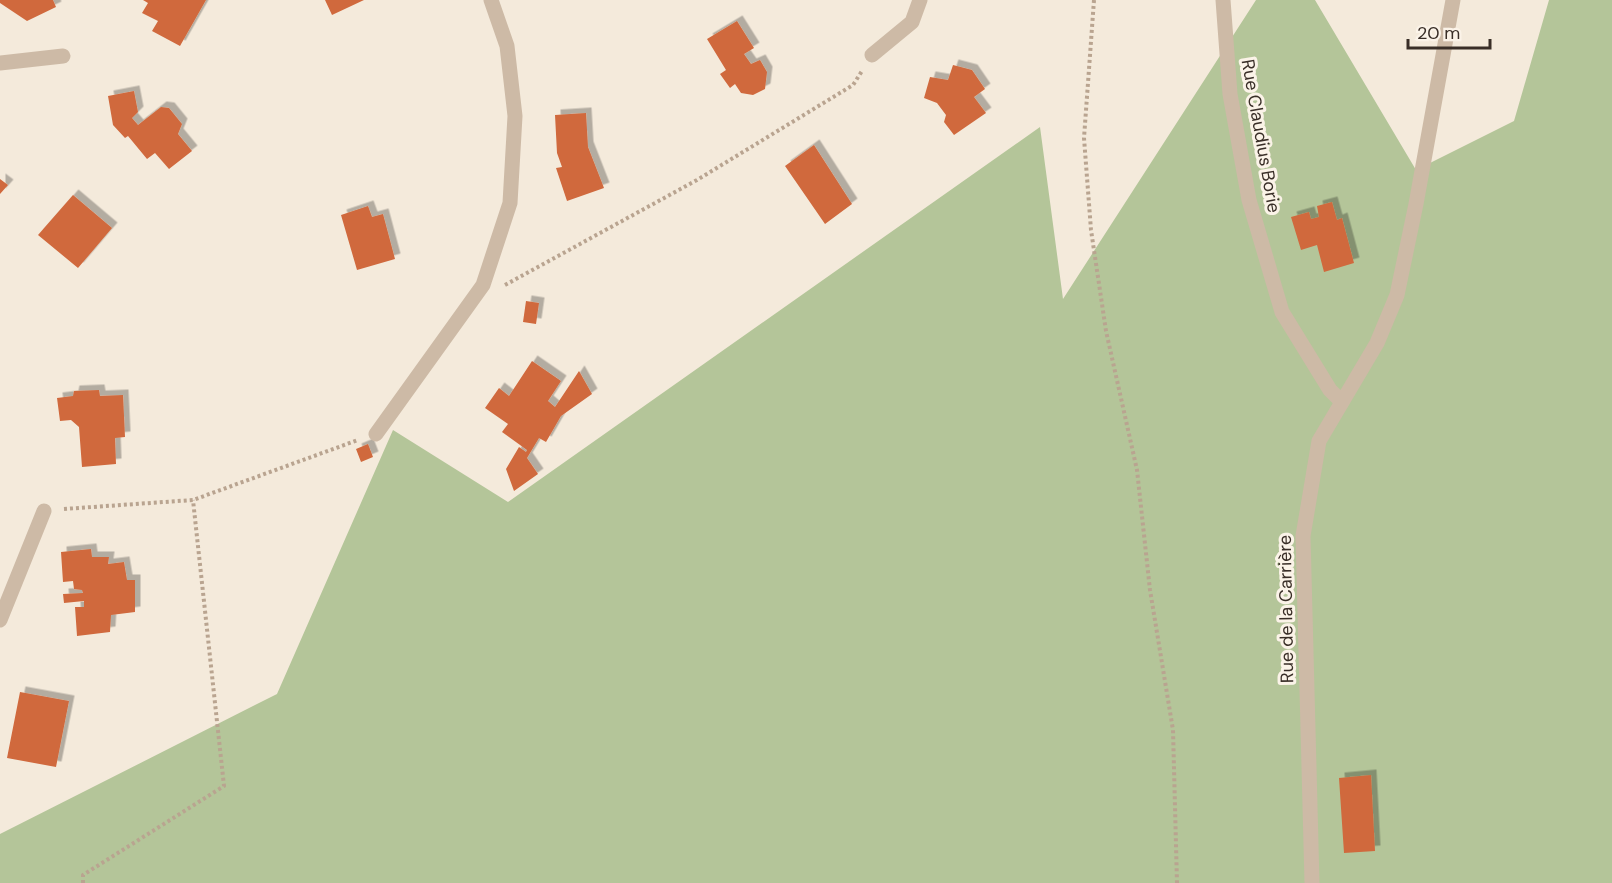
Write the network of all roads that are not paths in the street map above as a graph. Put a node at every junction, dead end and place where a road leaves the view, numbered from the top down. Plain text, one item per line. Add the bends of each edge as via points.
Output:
1 (491, 0) edge
2 (920, 0) edge
3 (1222, 0) edge
4 (1453, 0) edge
5 (872, 55) road end
6 (63, 56) dead end
7 (0, 63) edge
8 (1341, 401) junction
9 (376, 434) road end
10 (44, 511) road end
11 (0, 620) edge
12 (1312, 883) edge

1 - 9 street via 507,46 515,116 510,203 483,285
2 - 5 street via 912,22
3 - 8 street, Rue Claudius Borie via 1230,94 1249,200 1281,312
4 - 8 street, Rue de la Carrière via 1397,296 1377,343
6 - 7 street
8 - 12 street, Rue de la Carrière via 1319,441 1303,537
10 - 11 street

